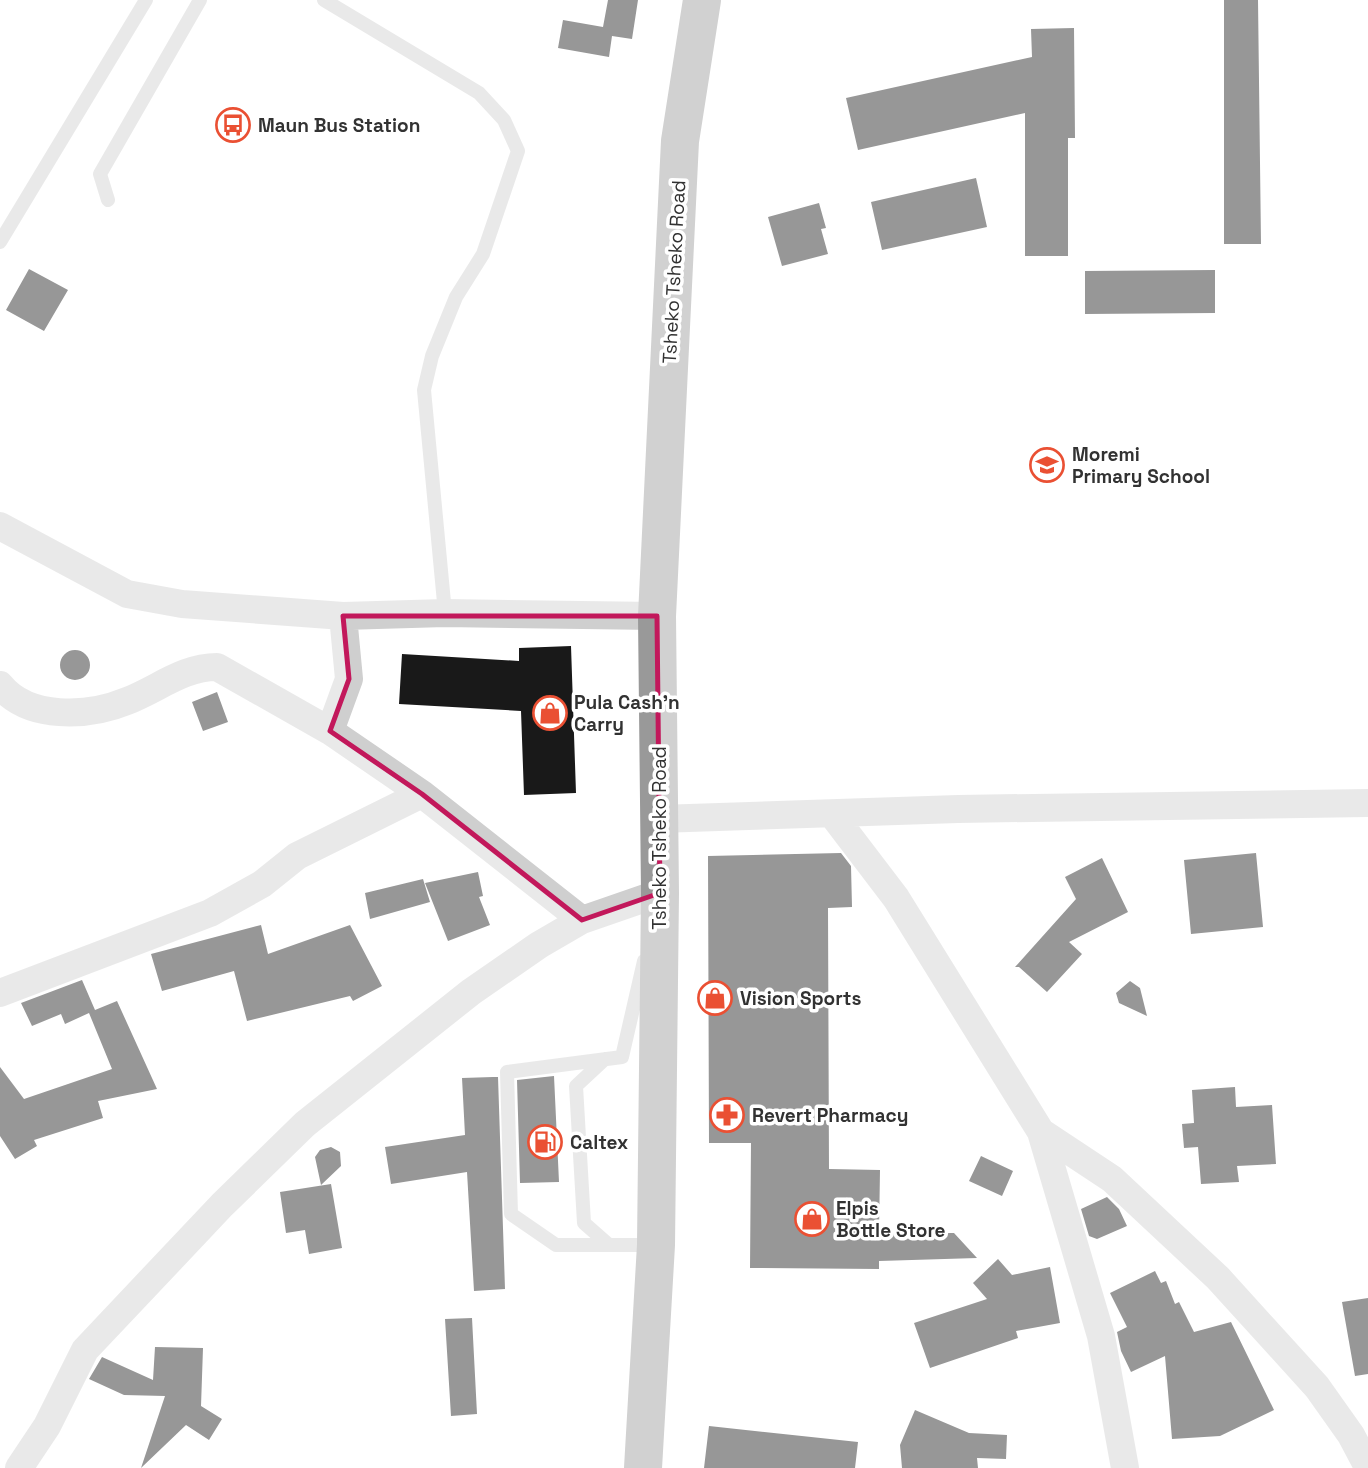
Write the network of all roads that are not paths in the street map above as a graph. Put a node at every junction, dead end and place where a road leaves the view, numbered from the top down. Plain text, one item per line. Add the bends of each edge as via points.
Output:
1 (146, 0) edge
2 (200, 0) edge
3 (324, 0) edge
4 (702, 0) edge
5 (108, 200) dead end
6 (0, 242) edge
7 (0, 526) edge
8 (445, 613) junction
9 (343, 616) junction
10 (657, 616) junction
11 (0, 685) edge
12 (330, 731) junction
13 (422, 794) junction
14 (1368, 803) edge
15 (832, 814) junction
16 (659, 819) junction
17 (660, 893) junction
18 (582, 920) junction
19 (0, 993) edge
20 (605, 1059) junction
21 (1041, 1132) junction
22 (610, 1245) junction
23 (656, 1245) junction
24 (1368, 1466) edge
25 (19, 1468) edge
26 (643, 1468) edge
27 (1125, 1468) edge

1 - 6 lane
2 - 5 lane via 100,173
3 - 8 lane via 479,93 504,120 518,151 483,254 456,297 424,390
4 - 10 highway, Tsheko Tsheko Road via 680,141
7 - 9 street via 127,594 182,604
8 - 9 street
8 - 10 street
9 - 12 street via 349,680
10 - 16 highway, Tsheko Tsheko Road
11 - 12 street via 29,708 65,713 123,703 179,675 217,667
12 - 13 street
13 - 18 street
13 - 19 street via 297,856 262,884 210,913
14 - 15 street
15 - 16 street
15 - 21 street via 896,898
16 - 17 highway, Tsheko Tsheko Road
17 - 18 street
17 - 20 lane via 622,1057
17 - 23 highway, Tsheko Tsheko Road
18 - 25 street via 471,992 305,1124 86,1350 47,1426
20 - 22 lane via 576,1086 584,1223
20 - 22 lane via 508,1072 511,1214 556,1245
21 - 24 street via 1112,1179 1218,1278 1317,1387
21 - 27 street via 1101,1336
22 - 23 lane
23 - 26 highway, Tsheko Tsheko Road

